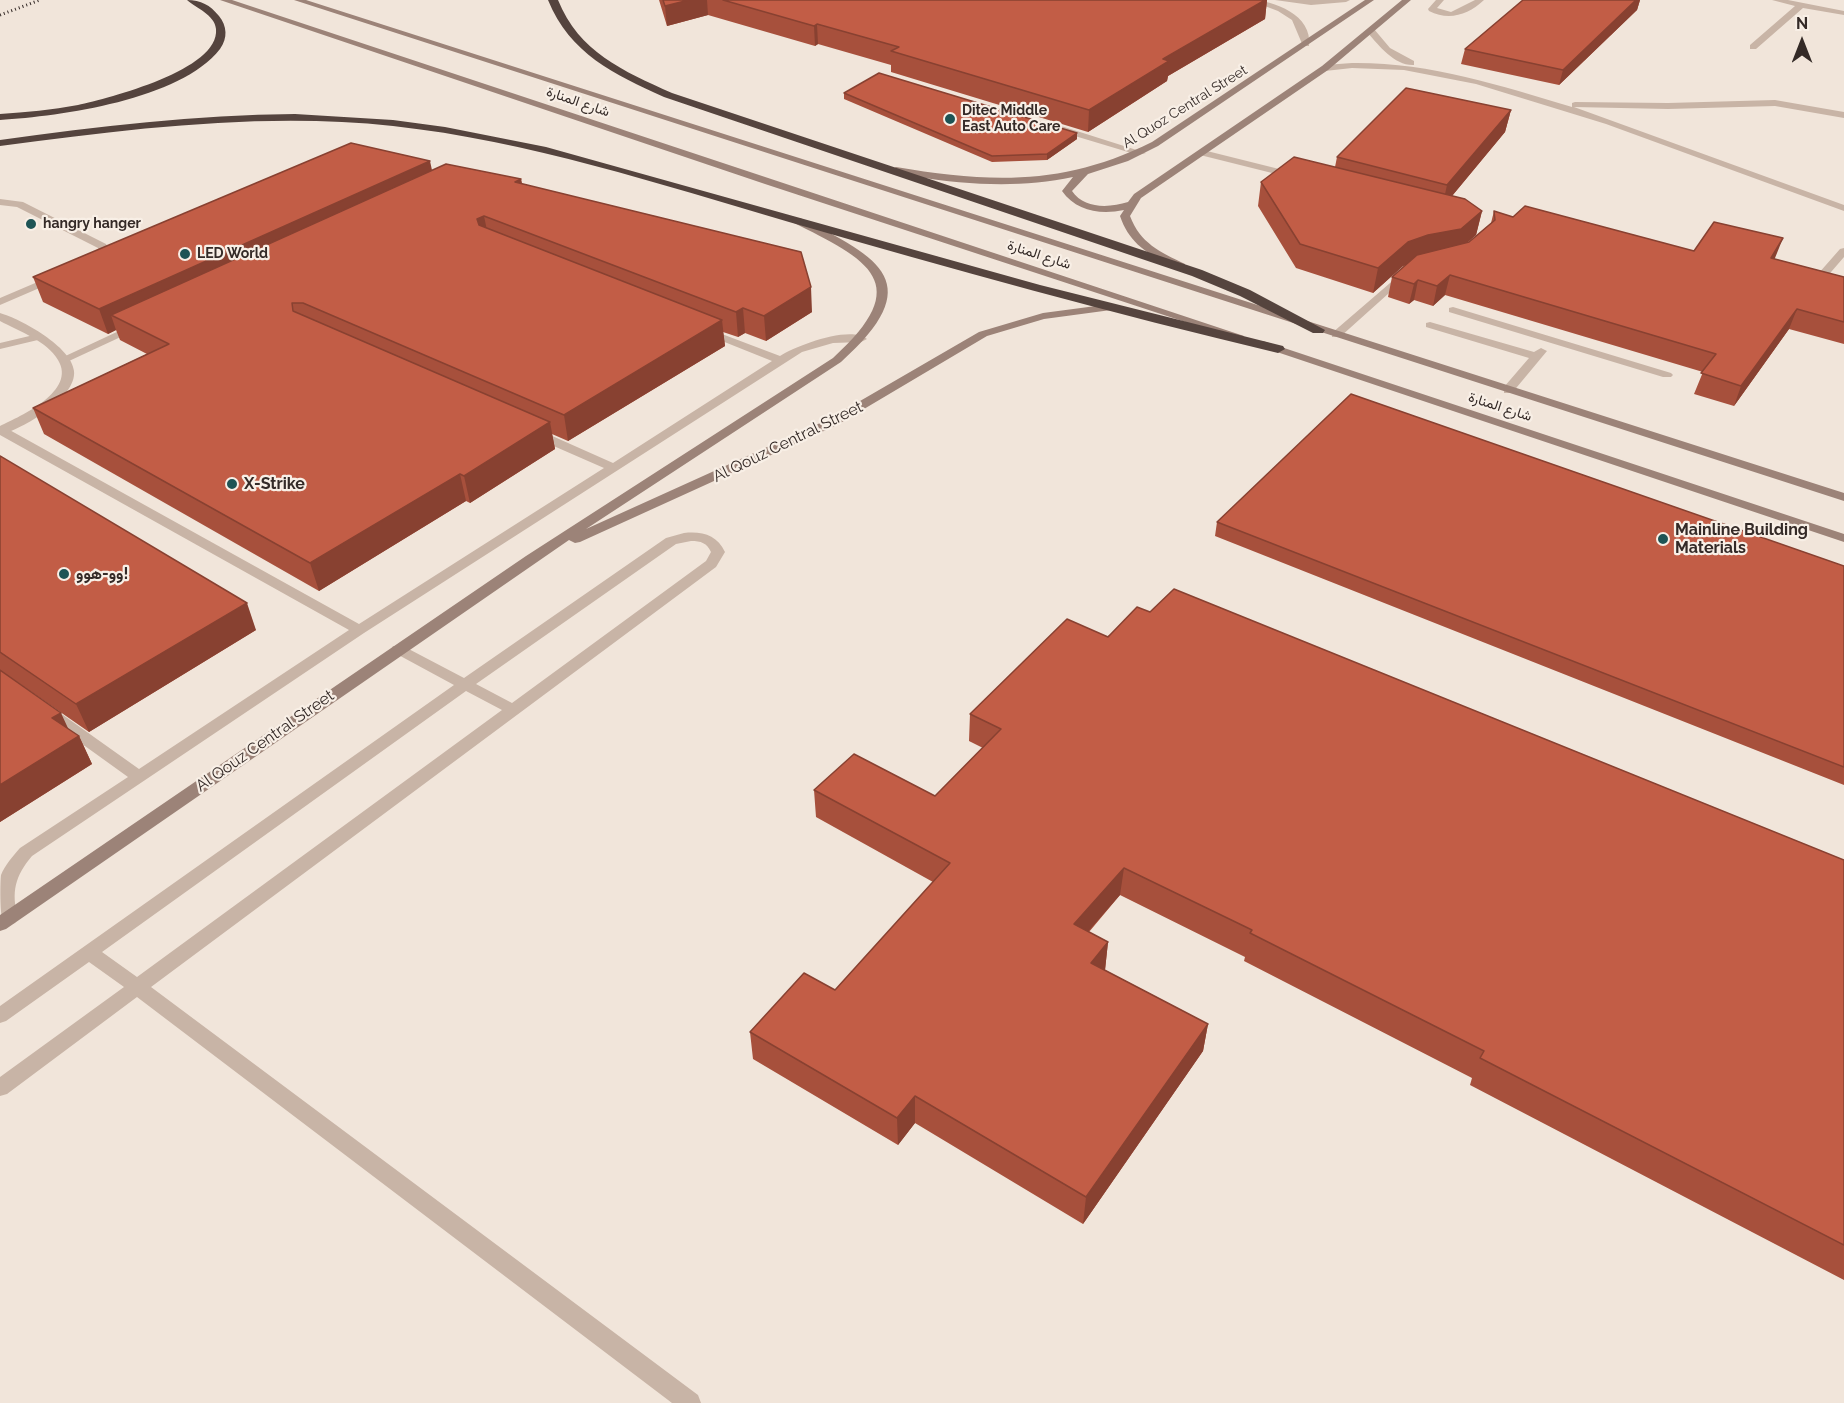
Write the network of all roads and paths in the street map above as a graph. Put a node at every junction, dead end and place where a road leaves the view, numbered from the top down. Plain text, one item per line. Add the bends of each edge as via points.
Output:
1 (192, 0) edge
2 (224, 0) edge
3 (298, 0) edge
4 (553, 0) edge
5 (1253, 0) edge
6 (1279, 0) edge
7 (1346, 0) edge
8 (1370, 0) edge
9 (1407, 0) edge
10 (1440, 0) edge
11 (1480, 0) edge
12 (1776, 0) edge
13 (1841, 0) edge
14 (1801, 5) junction
15 (1831, 11) junction
16 (1844, 13) edge
17 (1371, 31) junction
18 (1306, 44) junction
19 (1753, 47) dead end
20 (1325, 68) junction
21 (1425, 69) junction
22 (1554, 104) junction
23 (1844, 115) edge
24 (0, 117) edge
25 (1047, 125) edge
26 (0, 143) edge
27 (1141, 153) junction
28 (1203, 153) junction
29 (887, 168) junction
30 (1086, 173) junction
31 (1304, 178) edge
32 (0, 202) edge
33 (1130, 205) junction
34 (1844, 208) edge
35 (796, 220) junction
36 (1844, 251) edge
37 (80, 266) edge
38 (1414, 267) edge
39 (1197, 273) junction
40 (63, 274) edge
41 (1815, 284) edge
42 (0, 302) edge
43 (1111, 307) junction
44 (1454, 310) dead end
45 (0, 316) edge
46 (152, 319) edge
47 (1430, 325) dead end
48 (699, 328) edge
49 (1318, 330) junction
50 (1336, 335) junction
51 (38, 337) junction
52 (861, 339) junction
53 (1550, 339) junction
54 (0, 346) edge
55 (1278, 349) junction
56 (1536, 357) junction
57 (65, 359) junction
58 (781, 361) junction
59 (1667, 375) dead end
60 (1508, 390) junction
61 (521, 427) edge
62 (1, 431) edge
63 (614, 468) junction
64 (1844, 497) edge
65 (1844, 538) edge
66 (531, 559) junction
67 (359, 630) junction
68 (398, 649) junction
69 (465, 684) junction
70 (37, 704) edge
71 (514, 710) junction
72 (139, 777) junction
73 (4, 921) edge
74 (90, 953) junction
75 (138, 987) junction
76 (0, 1016) edge
77 (0, 1088) edge
78 (690, 1403) edge

1 - 24 highway via 210,13 221,29 215,48 189,69 119,98 59,111
2 - 55 main road, شارع المنارة
3 - 49 main road, شارع المنارة
4 - 29 highway via 560,18 581,45 641,83 698,106
5 - 18 street via 1298,20
6 - 7 street
8 - 18 main road, Al Quoz Central Street
9 - 17 main road
10 - 11 street via 1431,9 1450,15 1463,13
12 - 14 street
13 - 15 street
14 - 15 street
14 - 19 street
15 - 16 street
17 - 20 main road
17 - 21 street via 1387,50
18 - 27 main road, Al Quoz Central Street
20 - 21 street via 1389,64
20 - 28 main road
21 - 22 street
22 - 23 street via 1640,107 1775,102
22 - 34 street
25 - 27 street
26 - 35 highway via 124,126 204,120 282,118 393,123 551,150
27 - 30 main road, Al Quoz Central Street
28 - 31 street
28 - 33 main road via 1147,188
29 - 30 main road, Al Quoz Central Street via 931,177 984,181 1037,180
29 - 39 highway
30 - 33 main road via 1069,186 1067,191 1073,200 1101,209
32 - 37 street via 19,204 104,249 102,255
33 - 39 main road via 1125,216 1136,239 1146,249
35 - 43 highway
35 - 52 main road, Al Qouz Central Street via 849,247 878,275 882,286 880,308
36 - 41 street
38 - 50 street
39 - 49 highway
40 - 42 street
43 - 55 highway
43 - 66 main road, Al Qouz Central Street via 1043,316 983,334 833,423
44 - 53 street
45 - 51 street
46 - 57 street
47 - 56 street
48 - 58 street
49 - 50 main road, شارع المنارة
50 - 60 main road, شارع المنارة
51 - 54 street
51 - 57 street
52 - 58 street via 820,343
52 - 66 main road, Al Qouz Central Street via 837,360
53 - 56 street
53 - 59 street
55 - 65 main road, شارع المنارة
56 - 60 street
57 - 62 street via 70,368 63,389 38,411
58 - 63 street
60 - 64 main road, شارع المنارة
61 - 63 street
62 - 67 street
63 - 67 street
66 - 68 main road, Al Qouz Central Street
67 - 72 street
68 - 69 street
68 - 73 main road, Al Qouz Central Street
69 - 71 street
69 - 71 street via 671,541 692,536 716,546 718,552 711,564
69 - 74 street
70 - 72 street
71 - 75 street
72 - 73 street via 26,852 2,887
74 - 75 street
74 - 76 street
75 - 77 street
75 - 78 street

